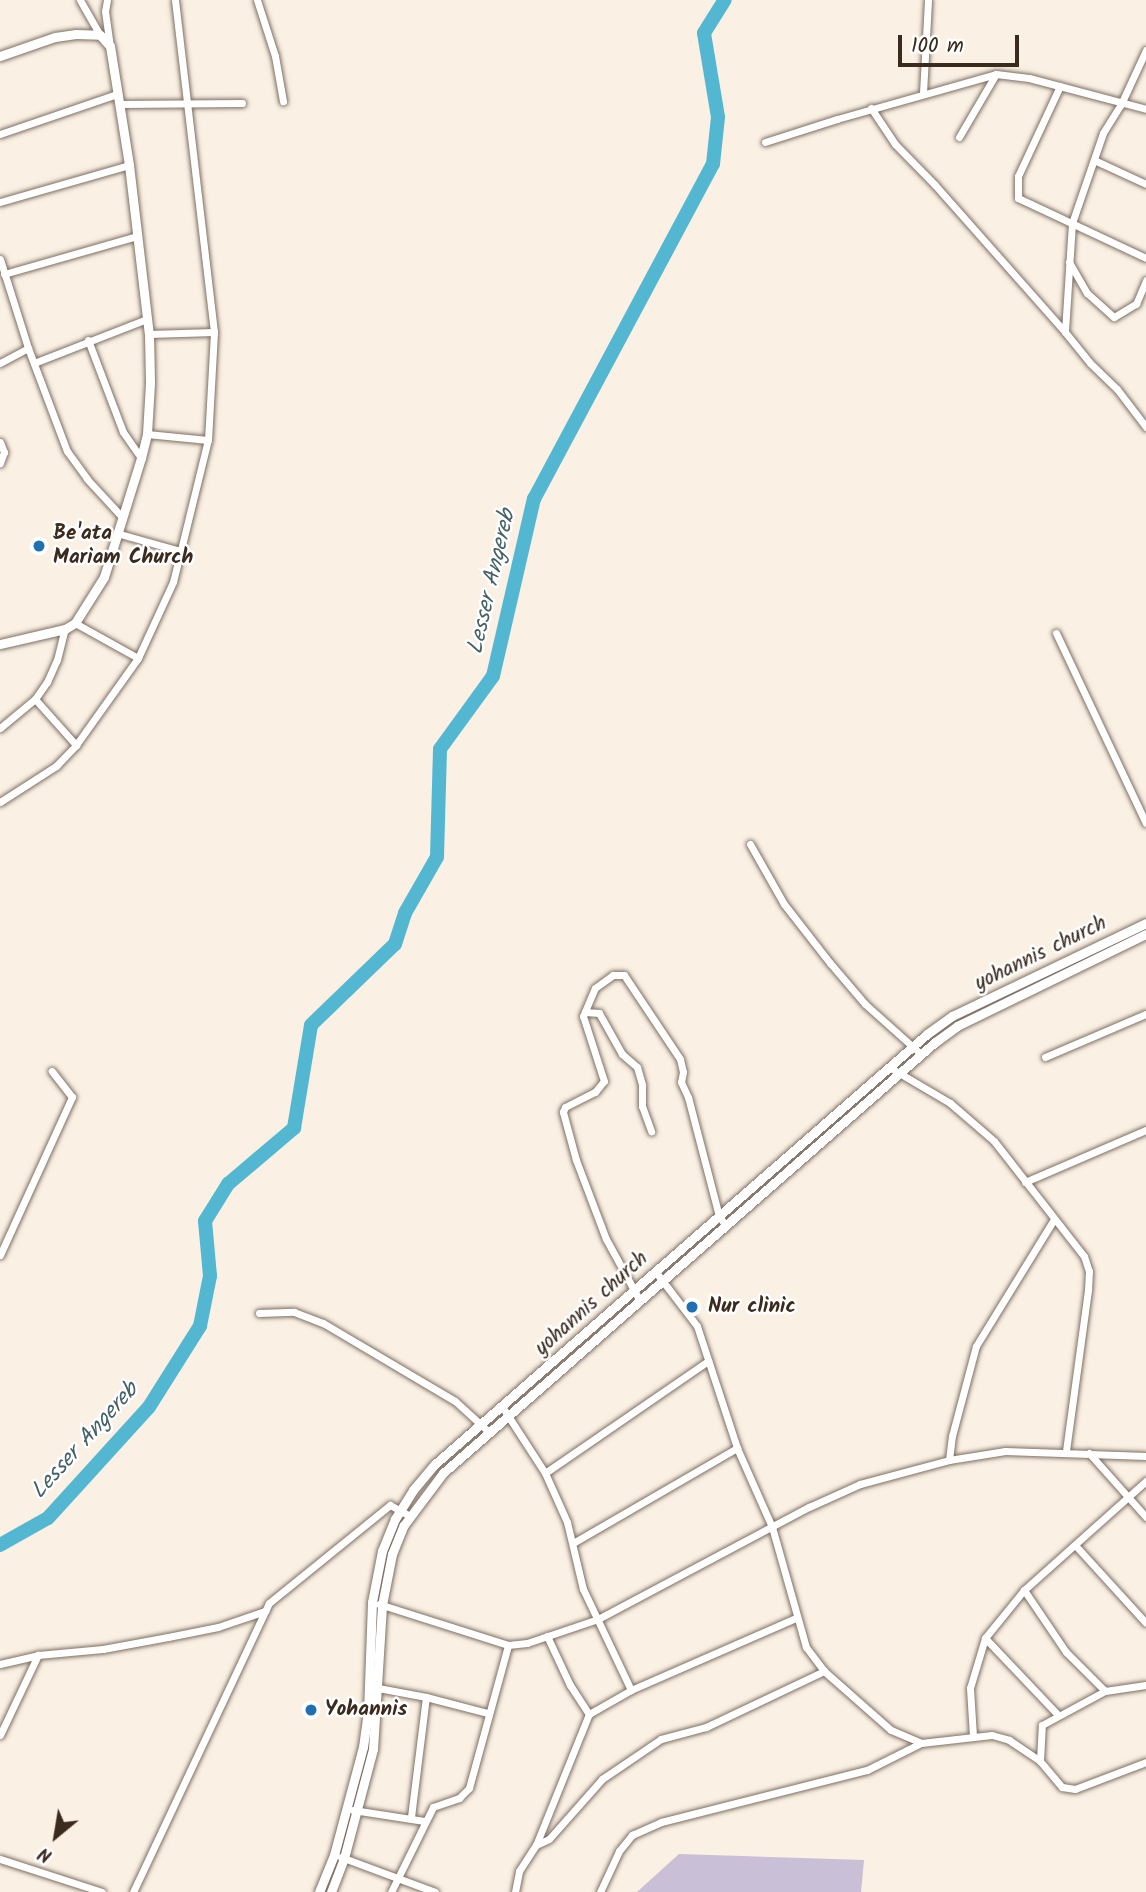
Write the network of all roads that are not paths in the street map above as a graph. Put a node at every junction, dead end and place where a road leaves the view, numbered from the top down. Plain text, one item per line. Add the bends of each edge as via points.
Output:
1 (80, 0) edge
2 (107, 0) edge
3 (175, 0) edge
4 (257, 0) edge
5 (928, 0) edge
6 (100, 35) junction
7 (110, 46) junction
8 (1146, 50) edge
9 (0, 56) edge
10 (996, 74) junction
11 (1060, 86) junction
12 (923, 93) junction
13 (119, 99) junction
14 (283, 101) dead end
15 (188, 102) junction
16 (242, 103) dead end
17 (1121, 104) junction
18 (871, 108) junction
19 (1146, 109) edge
20 (0, 134) edge
21 (960, 137) dead end
22 (765, 142) dead end
23 (1094, 160) junction
24 (129, 165) junction
25 (1146, 184) edge
26 (0, 202) edge
27 (1072, 223) junction
28 (137, 236) junction
29 (1146, 257) edge
30 (0, 259) edge
31 (1068, 262) junction
32 (4, 274) junction
33 (1146, 280) edge
34 (147, 319) junction
35 (214, 332) junction
36 (1065, 332) junction
37 (149, 334) junction
38 (88, 340) junction
39 (28, 348) junction
40 (0, 363) edge
41 (34, 363) junction
42 (1146, 427) edge
43 (147, 434) junction
44 (208, 440) junction
45 (0, 442) edge
46 (141, 458) junction
47 (0, 464) edge
48 (123, 518) junction
49 (120, 534) junction
50 (180, 551) junction
51 (75, 623) junction
52 (65, 629) junction
53 (1056, 633) dead end
54 (0, 643) edge
55 (138, 658) junction
56 (35, 699) junction
57 (0, 728) edge
58 (76, 745) junction
59 (0, 802) edge
60 (1146, 823) edge
61 (751, 844) dead end
62 (1146, 923) edge
63 (1146, 934) edge
64 (585, 1012) junction
65 (1146, 1014) edge
66 (914, 1045) junction
67 (922, 1054) junction
68 (1045, 1057) dead end
69 (889, 1067) junction
70 (52, 1071) dead end
71 (900, 1072) junction
72 (1146, 1130) edge
73 (652, 1131) dead end
74 (1025, 1182) junction
75 (719, 1216) junction
76 (1054, 1219) junction
77 (726, 1226) junction
78 (0, 1255) edge
79 (655, 1271) junction
80 (664, 1280) junction
81 (634, 1290) junction
82 (640, 1301) junction
83 (259, 1313) dead end
84 (708, 1361) junction
85 (503, 1408) junction
86 (509, 1417) junction
87 (483, 1424) junction
88 (490, 1433) junction
89 (737, 1448) junction
90 (1066, 1451) junction
91 (1089, 1453) junction
92 (1146, 1456) edge
93 (949, 1460) junction
94 (545, 1473) junction
95 (1146, 1481) edge
96 (1128, 1497) junction
97 (402, 1509) junction
98 (410, 1516) junction
99 (1146, 1517) edge
100 (772, 1528) junction
101 (573, 1543) junction
102 (1075, 1545) junction
103 (1024, 1590) junction
104 (377, 1604) junction
105 (265, 1611) junction
106 (796, 1618) junction
107 (598, 1619) junction
108 (1146, 1623) edge
109 (547, 1636) junction
110 (985, 1638) junction
111 (508, 1645) junction
112 (38, 1655) junction
113 (0, 1664) edge
114 (824, 1671) junction
115 (1146, 1685) edge
116 (378, 1688) junction
117 (631, 1690) junction
118 (1105, 1691) junction
119 (426, 1697) junction
120 (487, 1713) junction
121 (589, 1714) junction
122 (1058, 1715) junction
123 (0, 1735) edge
124 (973, 1736) junction
125 (921, 1743) junction
126 (1040, 1761) junction
127 (1146, 1762) edge
128 (351, 1809) junction
129 (411, 1817) junction
130 (424, 1821) junction
131 (536, 1845) junction
132 (339, 1857) junction
133 (0, 1858) edge
134 (396, 1879) junction
135 (103, 1892) edge
136 (133, 1892) edge
137 (320, 1892) edge
138 (331, 1892) edge
139 (391, 1892) edge
140 (435, 1892) edge
141 (515, 1892) edge
142 (600, 1892) edge

1 - 6 street
2 - 7 street
3 - 15 street
4 - 14 street
5 - 12 street
6 - 7 street
6 - 9 street via 55,37
7 - 13 street
8 - 17 street
10 - 11 street
10 - 12 street
10 - 21 street
11 - 17 street
11 - 27 street via 1018,176 1016,191 1018,198
12 - 18 street
13 - 15 street
13 - 20 street
13 - 24 street
15 - 16 street
15 - 35 street
17 - 19 street
17 - 23 street via 1103,133
18 - 22 street
18 - 36 street via 895,144
23 - 25 street
23 - 27 street
24 - 26 street
24 - 28 street
27 - 29 street
27 - 31 street
28 - 32 street
28 - 34 street
30 - 32 street
31 - 33 street via 1091,299 1114,317 1136,304
31 - 36 street
32 - 39 street
34 - 37 street
34 - 38 street
35 - 37 street
35 - 44 street
36 - 42 street
37 - 43 street
38 - 41 street
38 - 46 street via 122,432
39 - 40 street
39 - 41 street
41 - 48 street via 68,451
43 - 44 street
43 - 46 street
44 - 50 street
45 - 47 street via 4,452
46 - 48 street
48 - 49 street
49 - 50 street
49 - 51 street via 104,577
50 - 55 street via 173,582
51 - 52 street
51 - 55 street
52 - 54 street
52 - 56 street via 57,660
53 - 60 street
55 - 58 street
56 - 57 street
56 - 58 street
58 - 59 street via 56,766
61 - 66 street via 784,904 830,963 865,1004
62 - 66 street, yohannis church via 952,1016
63 - 67 street via 957,1026
64 - 73 street via 599,1013 622,1054 637,1067 642,1106
64 - 75 street via 602,980 624,975 683,1066 681,1082
64 - 81 street via 583,1023 604,1081 563,1112 606,1239
65 - 68 street
66 - 67 street
66 - 69 street, yohannis church
67 - 71 street
69 - 71 street
69 - 75 street, yohannis church
70 - 78 street via 72,1097
71 - 74 street via 950,1102 994,1141
71 - 77 street
72 - 74 street
74 - 76 street
75 - 77 street
75 - 79 street, yohannis church
76 - 90 street via 1084,1256 1089,1271
76 - 93 street via 976,1346
77 - 80 street
79 - 80 street
79 - 81 street, yohannis church
80 - 82 street
80 - 84 street via 697,1326
81 - 82 street
81 - 85 street, yohannis church
82 - 86 street
83 - 87 street via 306,1314 455,1401
84 - 89 street
84 - 94 street
85 - 86 street
85 - 87 street, yohannis church
86 - 88 street
86 - 94 street
87 - 88 street
87 - 97 street, yohannis church via 435,1464
88 - 98 street via 443,1473
89 - 100 street
89 - 101 street
90 - 91 street
90 - 93 street via 1005,1451
91 - 92 street
91 - 96 street
93 - 100 street via 860,1485
94 - 101 street
95 - 96 street
96 - 99 street
96 - 102 street
97 - 98 street
97 - 104 street, yohannis church via 382,1551
97 - 105 street via 390,1505 269,1603
98 - 104 street via 392,1554
100 - 106 street
100 - 107 street
101 - 107 street via 583,1588
102 - 103 street
102 - 108 street
103 - 110 street
103 - 118 street via 1066,1652
104 - 111 street
104 - 116 street
104 - 128 street, yohannis church via 368,1712
105 - 112 street via 168,1637
105 - 136 street
106 - 114 street via 806,1647
106 - 117 street
107 - 109 street
107 - 117 street
109 - 111 street
109 - 121 street via 569,1685
110 - 122 street
110 - 124 street via 970,1688
111 - 120 street
112 - 113 street
112 - 123 street
114 - 125 street via 891,1730
114 - 131 street via 706,1727 662,1739 602,1779 549,1839
115 - 118 street
116 - 119 street
116 - 128 street via 373,1749
117 - 121 street
118 - 122 street
119 - 120 street
119 - 129 street
120 - 130 street via 469,1788 459,1798 433,1807
121 - 131 street
122 - 126 street via 1042,1726
124 - 125 street
124 - 126 street via 1009,1740
125 - 142 street via 867,1770 661,1822 632,1835 619,1851
126 - 127 street via 1055,1782 1076,1789
128 - 129 street
128 - 132 street
129 - 130 street
130 - 134 street
131 - 141 street via 519,1871
132 - 134 street
132 - 137 street
132 - 138 street
133 - 135 street
134 - 139 street
134 - 140 street

